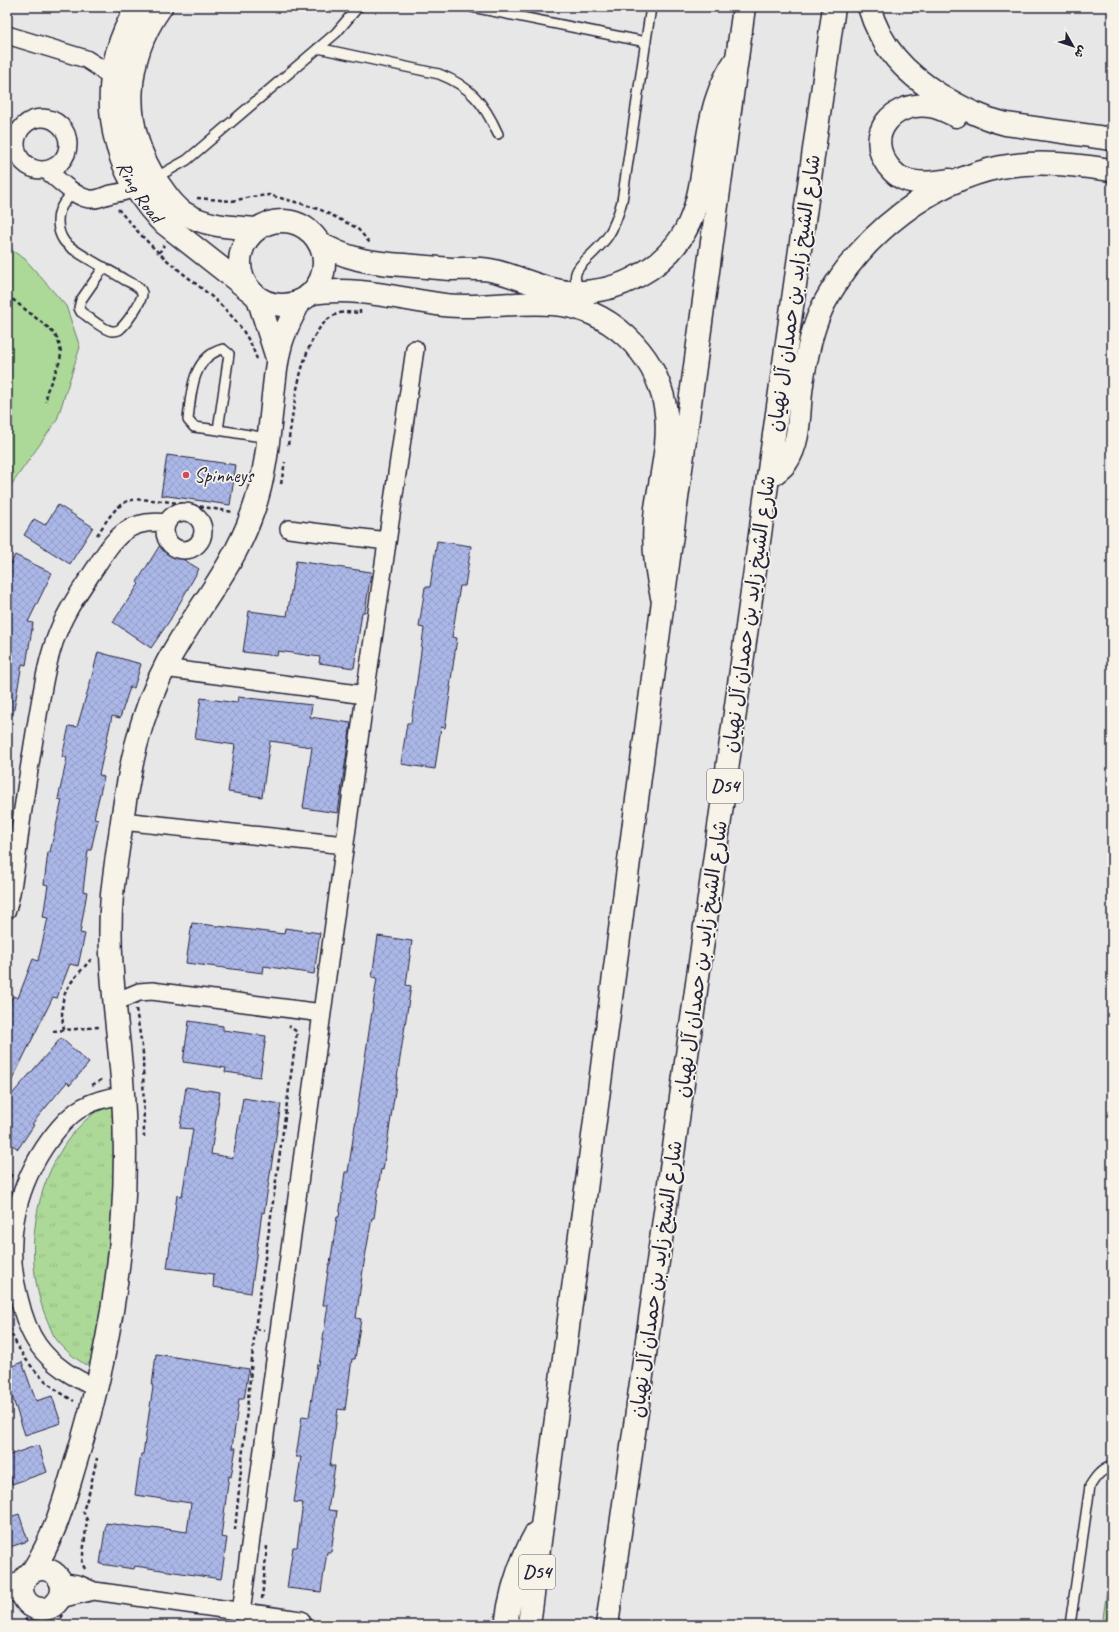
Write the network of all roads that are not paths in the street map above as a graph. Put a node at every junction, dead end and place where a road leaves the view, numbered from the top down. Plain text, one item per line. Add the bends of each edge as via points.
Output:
1 (137, 7) edge
2 (161, 7) edge
3 (358, 7) edge
4 (472, 7) edge
5 (651, 7) edge
6 (744, 7) edge
7 (834, 7) edge
8 (869, 7) edge
9 (496, 9) edge
10 (7, 35) edge
11 (646, 42) junction
12 (125, 48) junction
13 (318, 48) junction
14 (737, 58) junction
15 (86, 59) junction
16 (111, 78) junction
17 (990, 120) junction
18 (23, 126) junction
19 (7, 131) edge
20 (498, 134) dead end
21 (1112, 139) edge
22 (12, 149) edge
23 (61, 162) junction
24 (46, 170) junction
25 (1112, 170) edge
26 (152, 173) junction
27 (965, 177) junction
28 (133, 182) junction
29 (72, 191) junction
30 (257, 229) junction
31 (319, 243) junction
32 (390, 264) junction
33 (104, 267) junction
34 (582, 292) junction
35 (253, 294) junction
36 (386, 296) junction
37 (306, 297) junction
38 (415, 349) dead end
39 (277, 358) junction
40 (218, 430) junction
41 (268, 438) junction
42 (768, 478) junction
43 (167, 523) dead end
44 (289, 529) dead end
45 (387, 541) junction
46 (663, 601) junction
47 (164, 668) junction
48 (365, 695) junction
49 (122, 821) junction
50 (345, 845) junction
51 (7, 910) edge
52 (131, 1003) junction
53 (322, 1012) junction
54 (123, 1095) junction
55 (96, 1388) junction
56 (1112, 1466) edge
57 (544, 1518) junction
58 (616, 1566) junction
59 (36, 1595) edge
60 (241, 1612) junction
61 (301, 1620) dead end
62 (506, 1625) edge
63 (529, 1625) edge
64 (607, 1625) edge
65 (620, 1625) edge
66 (1070, 1625) edge

1 - 12 street, Ring Road via 128,22
2 - 12 street, Ring Road
3 - 13 lane via 336,33
4 - 9 lane
5 - 11 lane
6 - 14 street, D54
7 - 42 street, شارع الشيخ زايد بن حمدان آل نهيان / D54
8 - 17 street via 881,36 904,68 919,81 964,110
9 - 11 lane
10 - 15 street
11 - 34 lane via 619,213 609,235 578,267 576,280
12 - 15 street
12 - 16 street, Ring Road
12 - 26 street, Ring Road via 132,81 132,112 138,143
13 - 20 lane via 448,78 467,89 481,103
13 - 26 lane via 182,163
14 - 34 street via 726,76 716,102 698,201 681,236 664,257 644,273 614,286
14 - 46 street, D54
15 - 16 street
16 - 28 street, Ring Road via 110,109 115,134 121,158
17 - 21 street
17 - 27 street via 972,121 931,106 919,106 896,112 882,129 880,150 884,161 893,172 904,179 931,183
18 - 19 street
18 - 22 street
18 - 23 street via 36,119 58,123 67,135 68,142
22 - 24 street via 29,167
23 - 24 street
23 - 29 street
24 - 29 street
25 - 27 street via 1046,163 1002,167
26 - 28 street
26 - 30 street, Ring Road via 168,198 185,214 218,226
27 - 42 street via 925,197 882,229 854,258 839,279 820,314 807,356 797,437 786,463
28 - 29 street via 119,184 111,194 92,200
28 - 35 street, Ring Road via 149,208 160,220
29 - 33 lane via 59,214 61,235 69,246
30 - 31 street via 270,223 284,221 298,224 310,231
30 - 35 street via 248,237 240,258 241,275
31 - 32 street via 344,255
31 - 37 street via 324,255 324,269 320,282
32 - 34 street via 491,270 549,289
32 - 36 street
33 - 33 lane via 134,284 142,293 138,305 120,329 115,331 105,328 79,308 81,300
35 - 37 street via 279,306 290,305
35 - 39 street
36 - 37 street via 337,291
36 - 46 street via 445,305 568,306 610,323 640,350 659,382 667,418 666,444 654,527 656,564
37 - 39 street via 286,329
38 - 45 street
39 - 41 street
40 - 40 lane via 229,354 223,349 211,354 195,375 188,420 194,426
40 - 41 lane
41 - 47 street via 261,482 242,540
42 - 58 street, شارع الشيخ زايد بن حمدان آل نهيان / D54
43 - 51 street via 142,523 119,534 70,607 57,633 43,687
44 - 45 street
45 - 48 street
46 - 57 street, D54
47 - 48 street
47 - 49 street via 139,732 130,767
48 - 50 street
49 - 50 street
49 - 52 street via 112,893 111,962
50 - 53 street
52 - 53 street via 145,990
52 - 54 street
53 - 60 street
54 - 55 street via 125,1150 119,1253
54 - 55 street via 95,1101 81,1108 57,1129 28,1176 16,1212 12,1242 16,1288 29,1329 38,1345 66,1372
55 - 59 street via 86,1431 54,1532 45,1552
56 - 66 lane via 1104,1469 1090,1486
57 - 62 street via 518,1573
57 - 63 street, D54
58 - 64 street, شارع الشيخ زايد بن حمدان آل نهيان / D54
58 - 65 street
59 - 60 street via 94,1591
60 - 61 street

